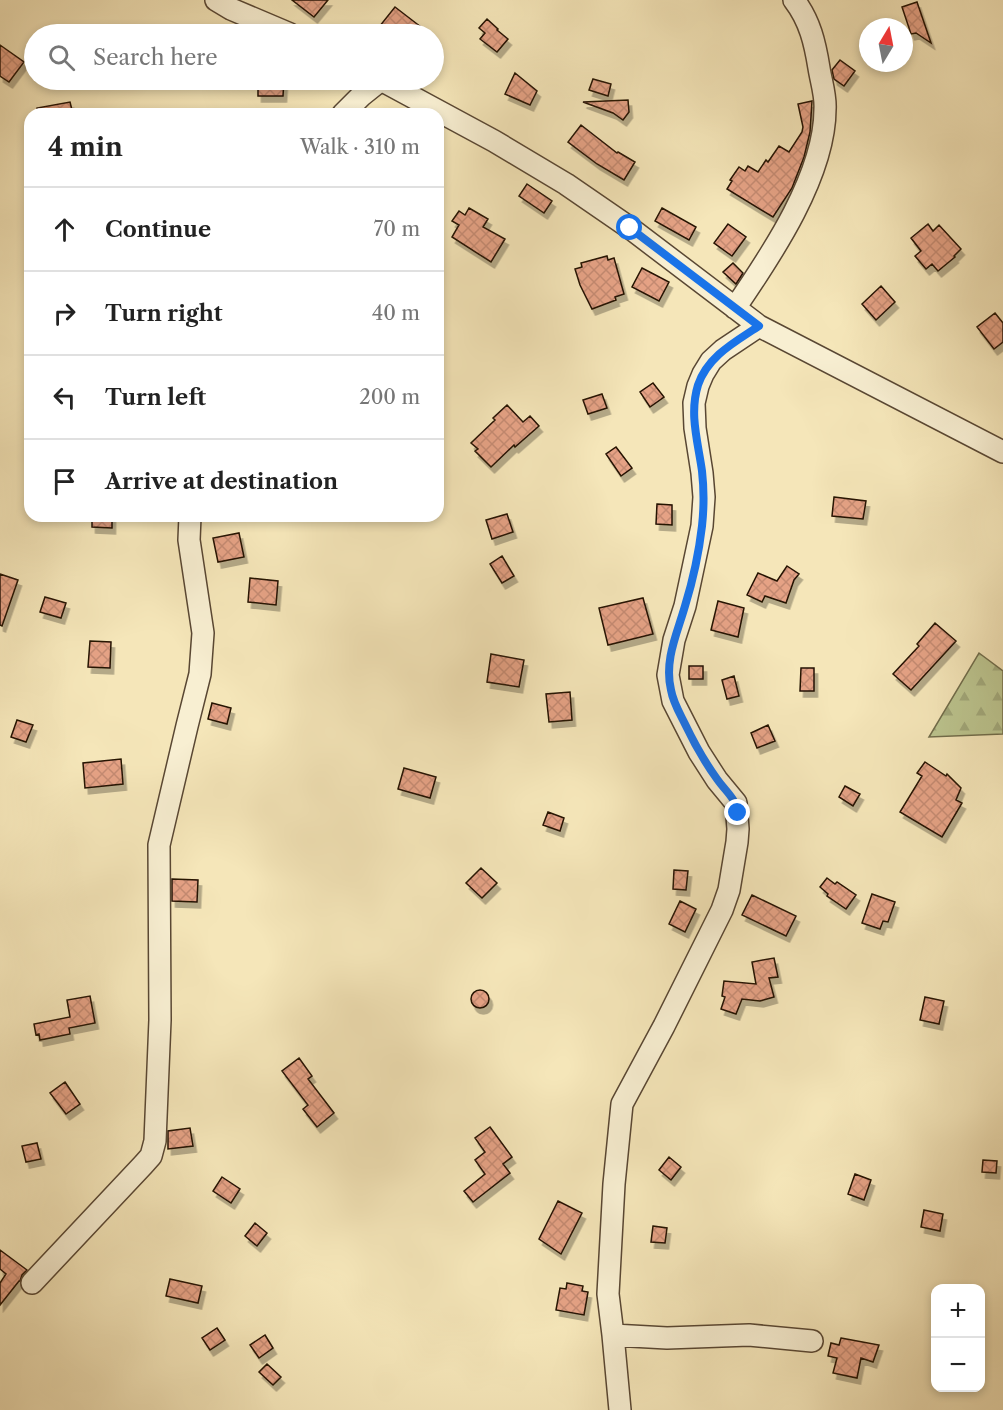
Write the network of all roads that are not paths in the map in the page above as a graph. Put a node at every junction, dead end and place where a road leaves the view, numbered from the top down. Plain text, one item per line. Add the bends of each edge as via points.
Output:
1 (216, 0) edge
2 (794, 0) edge
3 (266, 24) edge
4 (369, 90) edge
5 (400, 90) edge
6 (349, 108) edge
7 (433, 108) edge
8 (444, 114) edge
9 (735, 308) junction
10 (759, 326) junction
11 (1003, 452) edge
12 (190, 522) edge
13 (32, 1283) dead end
14 (613, 1335) junction
15 (812, 1341) dead end
16 (620, 1410) edge

1 - 3 street
2 - 9 street via 803,11 815,43 826,108 821,147 800,200
4 - 6 street
5 - 7 street
8 - 9 street via 566,184
9 - 10 street
10 - 11 street
10 - 14 street via 711,361 700,380 694,403 703,481 702,526 668,675 673,701 699,752 736,803 738,829 734,865 722,910 622,1104 608,1294
12 - 13 street via 203,633 200,674 159,845 160,1020 155,1142 144,1165
14 - 15 street via 749,1335
14 - 16 street

